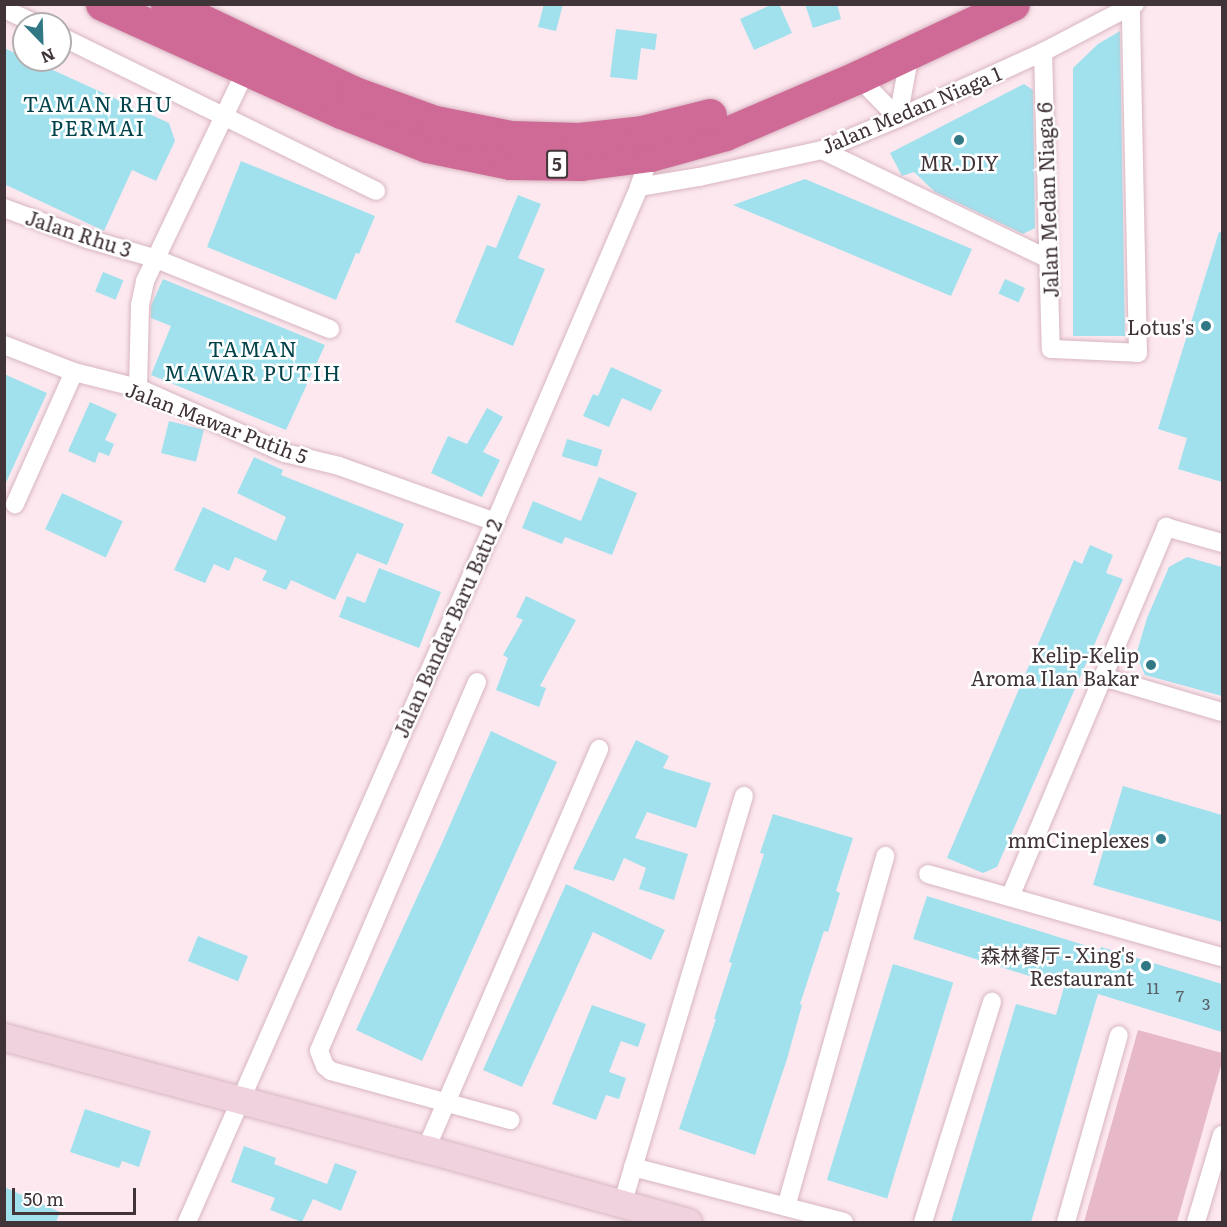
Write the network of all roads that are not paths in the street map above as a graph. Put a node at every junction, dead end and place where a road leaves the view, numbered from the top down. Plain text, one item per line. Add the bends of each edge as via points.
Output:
1 (102, 4) edge
2 (167, 4) edge
3 (961, 4) edge
4 (1013, 4) edge
5 (1133, 5) edge
6 (72, 42) edge
7 (1042, 52) junction
8 (910, 53) junction
9 (252, 59) junction
10 (858, 77) junction
11 (224, 116) junction
12 (898, 118) junction
13 (822, 150) junction
14 (651, 155) junction
15 (639, 187) junction
16 (376, 191) dead end
17 (4, 208) edge
18 (154, 258) junction
19 (1048, 259) junction
20 (330, 329) dead end
21 (4, 345) edge
22 (74, 372) junction
23 (138, 388) junction
24 (15, 504) dead end
25 (495, 522) junction
26 (1222, 543) edge
27 (1103, 677) junction
28 (477, 682) dead end
29 (1222, 712) edge
30 (599, 749) dead end
31 (744, 796) dead end
32 (885, 856) dead end
33 (928, 874) dead end
34 (1010, 897) junction
35 (1222, 957) edge
36 (992, 1002) dead end
37 (1119, 1035) dead end
38 (4, 1036) edge
39 (240, 1100) junction
40 (445, 1102) junction
41 (510, 1120) dead end
42 (1222, 1135) edge
43 (426, 1149) junction
44 (633, 1167) junction
45 (622, 1205) junction
46 (786, 1207) junction
47 (187, 1222) edge
48 (688, 1222) edge
49 (844, 1222) edge
50 (923, 1222) edge
51 (1066, 1222) edge
52 (1196, 1222) edge

1 - 9 highway, 5
2 - 9 highway, 5
3 - 9 highway, 5 via 718,113 642,132 579,139 512,137 435,122
4 - 8 highway, 5
5 - 7 street, Jalan Medan Niaga 1
5 - 19 street, Jalan Medan Niaga 6 via 1138,353 1051,349
6 - 11 street
7 - 12 street, Jalan Medan Niaga 1
7 - 19 street, Jalan Medan Niaga 6
8 - 10 highway, 5
8 - 12 street
9 - 11 street
9 - 14 highway, 5 via 427,146 510,162 581,164
10 - 12 street
10 - 14 highway, 5 via 725,134
11 - 16 street
11 - 18 street
12 - 13 street, Jalan Medan Niaga 1
13 - 15 street, Jalan Medan Niaga 1
13 - 19 street
14 - 15 street, Jalan Bandar Baru Batu 2
15 - 25 street, Jalan Bandar Baru Batu 2
17 - 18 street, Jalan Rhu 3
18 - 20 street, Jalan Rhu 3
18 - 23 street via 140,305
21 - 22 street, Jalan Mawar Putih 5
22 - 23 street, Jalan Mawar Putih 5
22 - 24 street
23 - 25 street, Jalan Mawar Putih 5 via 285,453 339,466
25 - 39 street, Jalan Bandar Baru Batu 2
26 - 27 street via 1166,527
27 - 29 street
27 - 34 street
28 - 40 street via 319,1051 331,1071
30 - 40 street
31 - 44 street
32 - 46 street
33 - 34 street
34 - 35 street
36 - 50 street
37 - 51 street
38 - 39 street
39 - 43 street
39 - 47 street, Jalan Bandar Baru Batu 2
40 - 41 street
40 - 43 street
42 - 52 street
43 - 45 street
44 - 45 street
44 - 46 street
45 - 48 street
46 - 49 street

